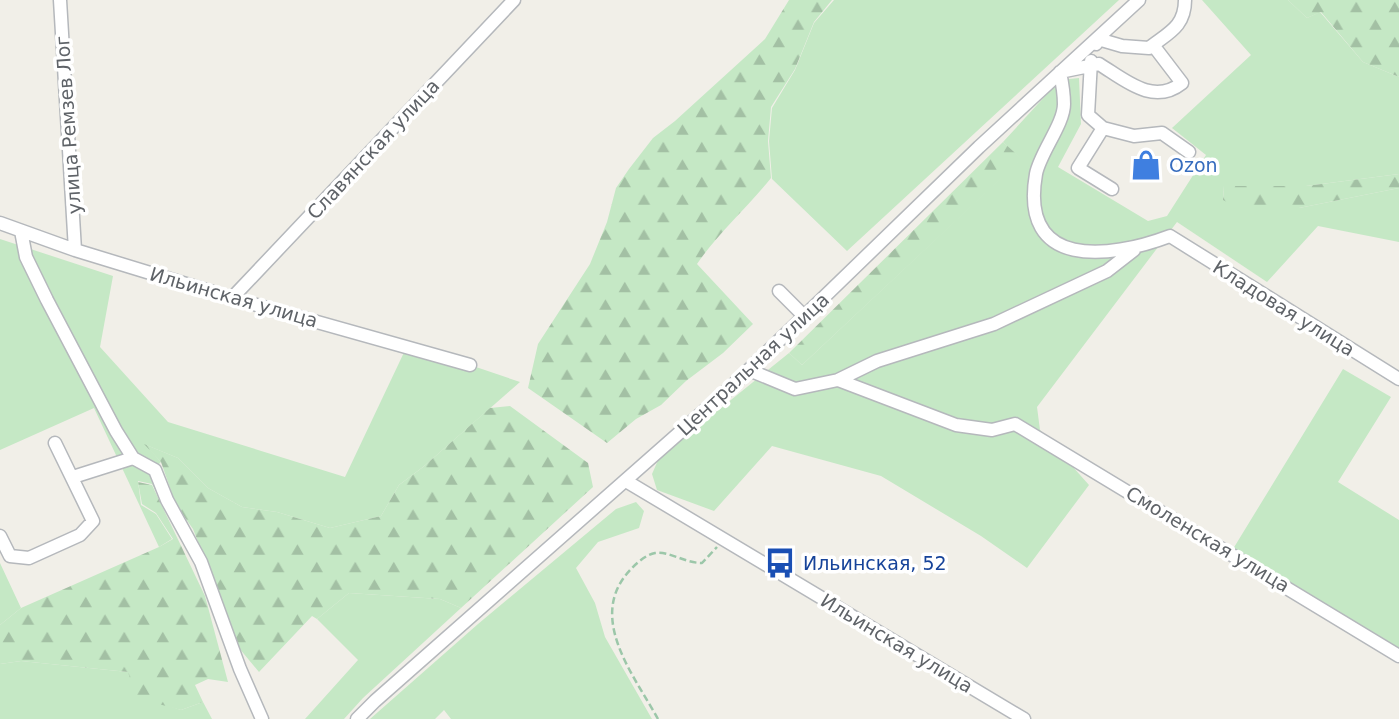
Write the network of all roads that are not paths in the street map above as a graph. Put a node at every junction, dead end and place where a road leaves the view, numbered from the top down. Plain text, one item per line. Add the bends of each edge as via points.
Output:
1 (60, 0) edge
2 (514, 0) edge
3 (1139, 0) edge
4 (1185, 0) edge
5 (1098, 39) junction
6 (1153, 45) junction
7 (1089, 67) junction
8 (1060, 72) junction
9 (1103, 128) junction
10 (1189, 152) dead end
11 (1112, 189) dead end
12 (0, 223) edge
13 (21, 232) junction
14 (1137, 248) junction
15 (75, 250) junction
16 (779, 291) dead end
17 (232, 298) junction
18 (804, 316) junction
19 (470, 365) dead end
20 (749, 370) junction
21 (1399, 379) edge
22 (838, 380) junction
23 (55, 443) dead end
24 (134, 458) junction
25 (73, 477) junction
26 (626, 481) junction
27 (0, 536) edge
28 (1399, 656) edge
29 (262, 719) edge
30 (357, 719) edge
31 (1024, 719) edge

1 - 15 street, улица Ремзев Лог
2 - 17 street, Славянская улица
3 - 5 street, Центральная улица
4 - 6 street via 1185,15
5 - 6 street via 1122,46
5 - 7 street
5 - 8 street, Центральная улица
6 - 7 street via 1182,83 1172,91 1145,92 1099,64
7 - 8 street
7 - 9 street via 1088,115
8 - 14 street via 1064,106 1036,173 1035,211 1042,229 1055,243 1075,250 1097,253
8 - 18 street, Центральная улица
9 - 10 street via 1134,136 1162,133
9 - 11 street via 1078,168
12 - 13 street, Ильинская улица
13 - 15 street, Ильинская улица
13 - 24 street via 26,257 47,300
14 - 21 street, Кладовая улица via 1170,236
14 - 22 street via 1107,271 995,324 877,361
15 - 17 street, Ильинская улица
16 - 18 street
17 - 19 street, Ильинская улица
18 - 20 street, Центральная улица
20 - 22 street via 795,389
20 - 26 street, Центральная улица
22 - 28 street, Смоленская улица via 956,425 992,430 1015,424
23 - 25 street
24 - 25 street
24 - 29 street via 155,470 201,562
25 - 27 street via 93,521 80,535 29,558 10,556
26 - 30 street, Центральная улица
26 - 31 street, Ильинская улица

